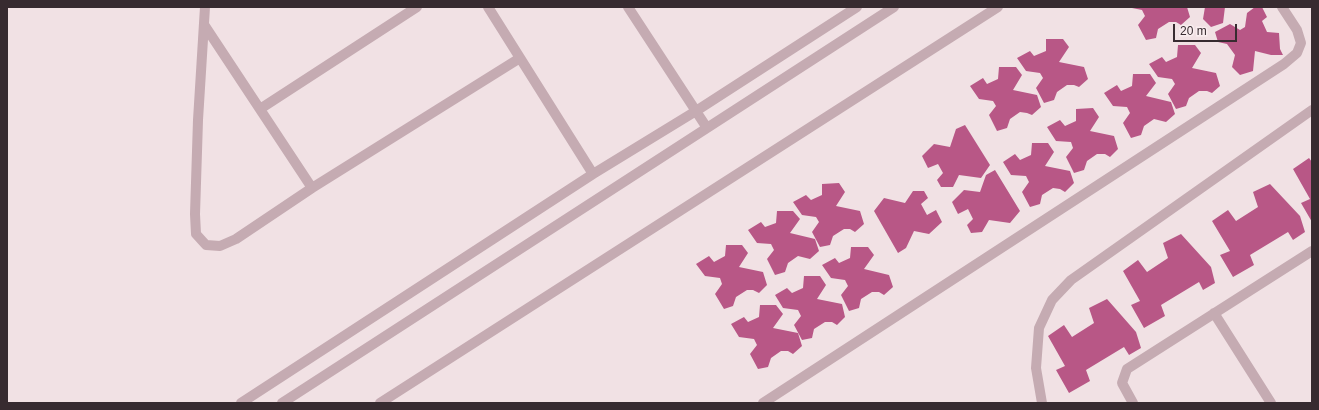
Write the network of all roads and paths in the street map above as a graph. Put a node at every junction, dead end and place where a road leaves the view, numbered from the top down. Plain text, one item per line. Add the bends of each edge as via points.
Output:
1 (417, 7) edge
2 (488, 7) edge
3 (628, 7) edge
4 (857, 7) edge
5 (894, 7) edge
6 (998, 7) edge
7 (1282, 7) edge
8 (206, 8) edge
9 (205, 26) junction
10 (520, 58) junction
11 (260, 109) junction
12 (1312, 110) edge
13 (696, 111) junction
14 (707, 128) junction
15 (593, 174) junction
16 (312, 188) junction
17 (1312, 251) edge
18 (1214, 313) junction
19 (241, 403) edge
20 (282, 403) edge
21 (380, 403) edge
22 (763, 403) edge
23 (1042, 403) edge
24 (1132, 403) edge
25 (1271, 403) edge

1 - 11 street
2 - 10 street
3 - 13 street
4 - 13 street
5 - 14 street
6 - 21 street
7 - 22 street via 1298,30 1301,43 1297,53 1284,64
8 - 9 street
9 - 11 street
9 - 16 street via 198,120 196,234 206,245 220,246 236,239
10 - 15 street
10 - 16 street
11 - 16 street
12 - 23 street via 1071,280 1052,300 1039,328 1036,368
13 - 14 street
13 - 15 street
14 - 20 street
15 - 19 street
17 - 18 street
18 - 24 street via 1126,369 1122,383
18 - 25 street

